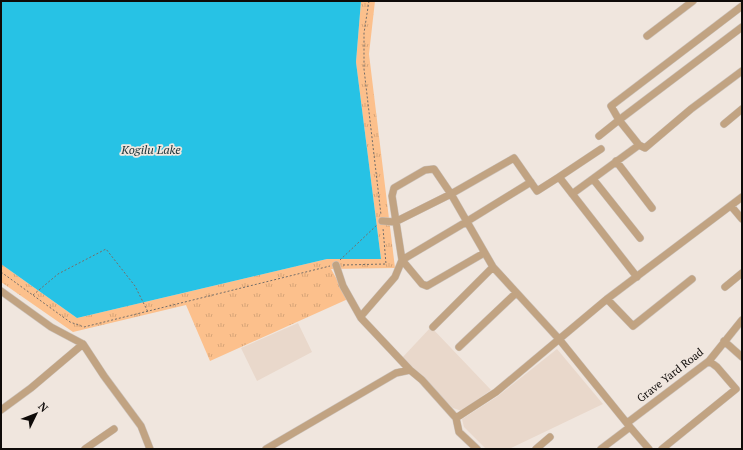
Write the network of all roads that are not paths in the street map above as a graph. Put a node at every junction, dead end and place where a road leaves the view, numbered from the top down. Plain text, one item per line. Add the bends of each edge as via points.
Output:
1 (693, 1) edge
2 (742, 6) edge
3 (742, 27) edge
4 (647, 36) dead end
5 (742, 71) edge
6 (742, 109) edge
7 (619, 120) junction
8 (724, 124) dead end
9 (599, 136) dead end
10 (639, 145) junction
11 (601, 149) dead end
12 (616, 161) junction
13 (559, 177) junction
14 (593, 179) junction
15 (531, 182) junction
16 (451, 194) junction
17 (572, 194) junction
18 (742, 198) edge
19 (731, 206) junction
20 (652, 208) dead end
21 (742, 219) edge
22 (382, 221) road end
23 (395, 222) junction
24 (466, 222) junction
25 (640, 238) dead end
26 (484, 253) junction
27 (402, 260) junction
28 (336, 265) road end
29 (493, 267) junction
30 (742, 273) edge
31 (637, 278) junction
32 (692, 279) dead end
33 (725, 287) dead end
34 (1, 290) edge
35 (516, 293) junction
36 (607, 299) junction
37 (362, 315) dead end
38 (742, 320) edge
39 (433, 327) dead end
40 (559, 339) junction
41 (724, 341) junction
42 (83, 344) junction
43 (459, 347) dead end
44 (742, 357) edge
45 (708, 361) junction
46 (410, 370) junction
47 (1, 410) edge
48 (456, 418) junction
49 (628, 425) junction
50 (114, 429) dead end
51 (550, 437) dead end
52 (85, 449) edge
53 (150, 449) edge
54 (266, 449) edge
55 (478, 449) edge
56 (536, 449) edge
57 (601, 449) edge
58 (649, 449) edge
59 (662, 449) edge

1 - 4 street
2 - 7 street via 611,106
3 - 7 street
5 - 10 street via 645,148
6 - 8 street
7 - 9 street
7 - 10 street
10 - 12 street
11 - 13 street
12 - 14 street
12 - 20 street
13 - 15 street via 537,191
13 - 17 street
14 - 17 street
14 - 25 street
15 - 16 street via 514,158
15 - 24 street
16 - 23 street
16 - 23 street via 434,169 425,170 394,188 392,196
16 - 24 street
17 - 31 street
18 - 19 street
19 - 21 street
19 - 31 street
22 - 23 street
23 - 27 street
24 - 26 street
24 - 27 street
26 - 27 street via 427,286 422,284
26 - 29 street
27 - 37 street via 395,277
28 - 46 street via 343,286 361,318
29 - 35 street
29 - 39 street
30 - 33 street
31 - 36 street
32 - 36 street via 634,326
34 - 42 street via 51,327
35 - 40 street
35 - 43 street
36 - 40 street
38 - 41 street, Grave Yard Road
40 - 48 street via 496,392
40 - 49 street
41 - 44 street
41 - 45 street, Grave Yard Road
42 - 47 street
42 - 53 street via 141,426
45 - 49 street, Grave Yard Road
45 - 59 street via 717,366 736,389
46 - 48 street
46 - 54 street via 396,373
48 - 55 street via 460,432
49 - 57 street, Grave Yard Road
49 - 58 street
50 - 52 street
51 - 56 street

